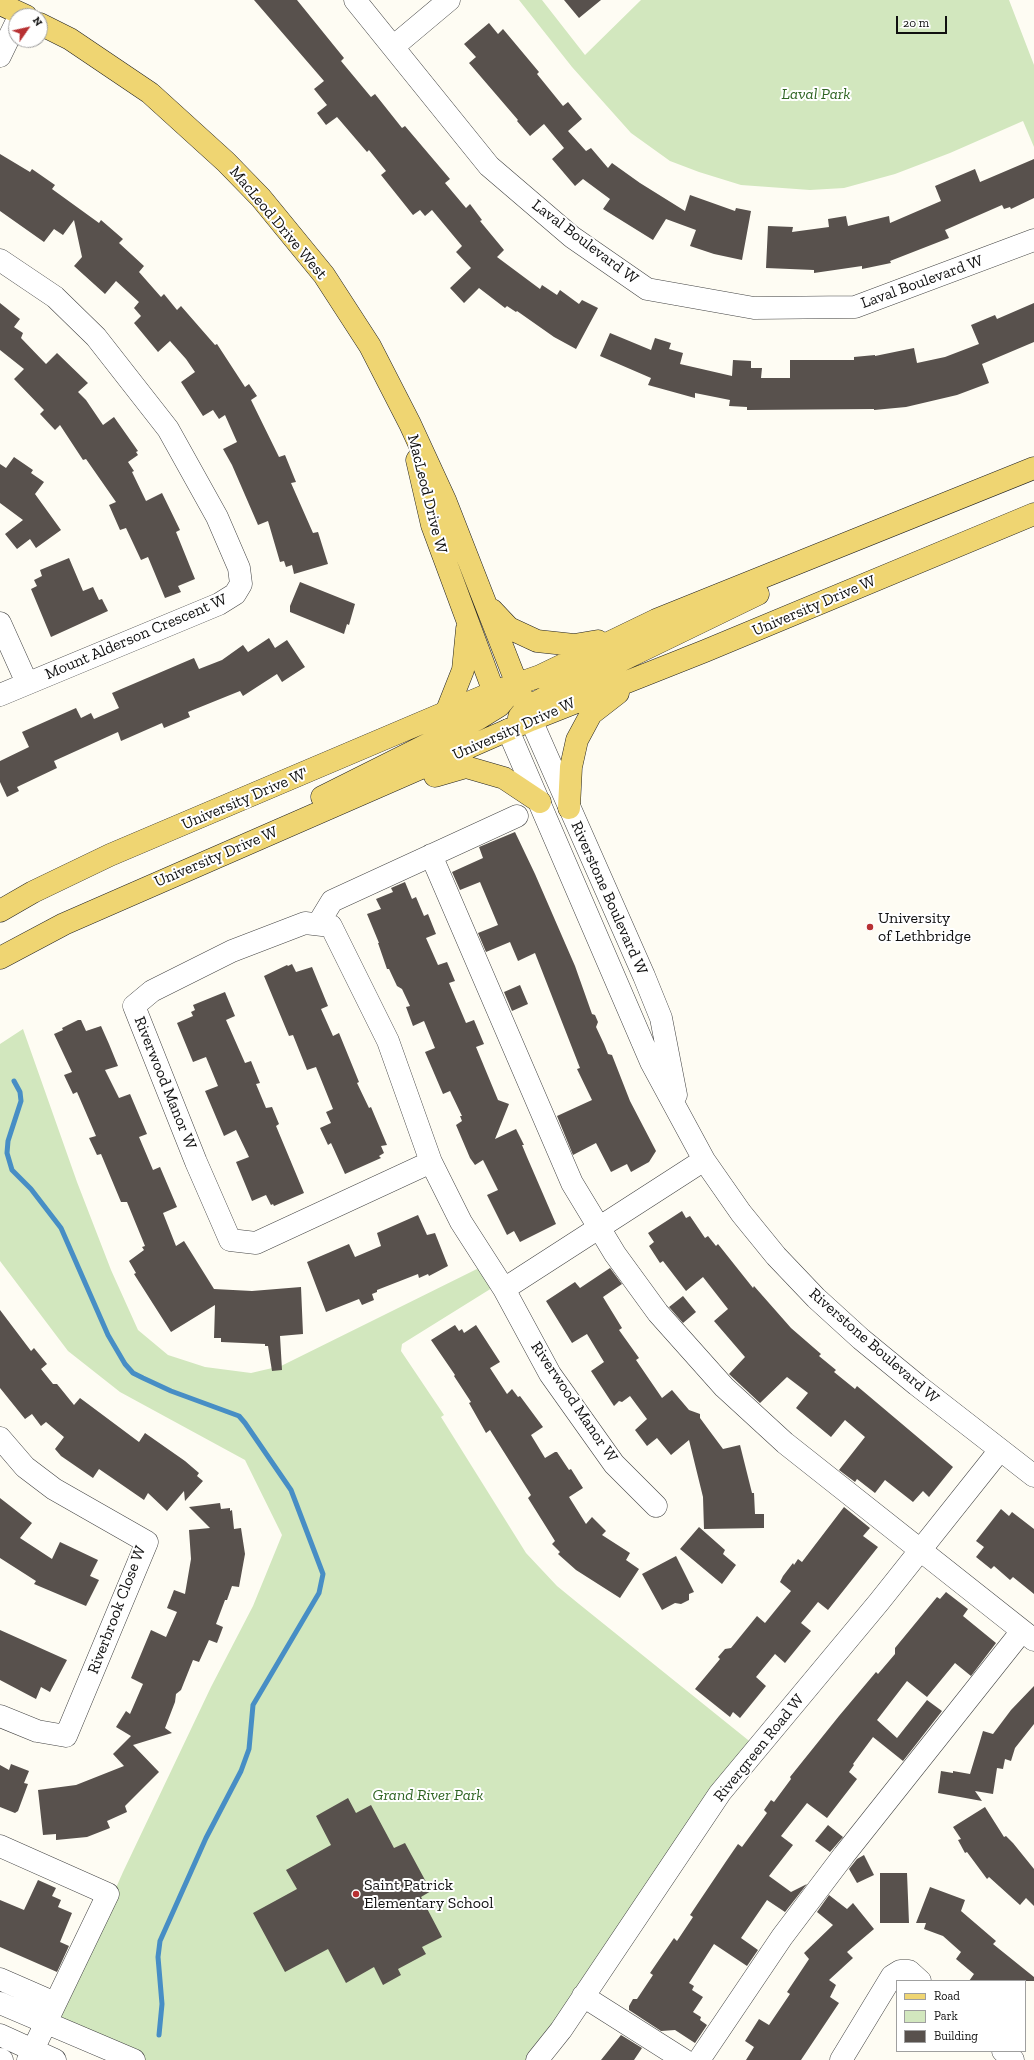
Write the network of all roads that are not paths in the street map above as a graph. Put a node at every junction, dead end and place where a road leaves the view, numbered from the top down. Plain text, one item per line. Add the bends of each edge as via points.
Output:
1 (355, 0) edge
2 (449, 0) edge
3 (48, 28) edge
4 (8, 40) edge
5 (393, 47) junction
6 (0, 56) edge
7 (1034, 240) edge
8 (0, 260) edge
9 (410, 424) junction
10 (1034, 468) edge
11 (1034, 514) edge
12 (895, 525) junction
13 (483, 596) junction
14 (0, 623) edge
15 (468, 624) junction
16 (624, 635) junction
17 (640, 676) junction
18 (27, 683) junction
19 (517, 684) junction
20 (0, 695) edge
21 (497, 699) junction
22 (446, 713) junction
23 (529, 714) junction
24 (508, 730) junction
25 (540, 802) junction
26 (569, 808) junction
27 (517, 816) dead end
28 (299, 822) junction
29 (431, 855) junction
30 (173, 876) junction
31 (0, 911) edge
32 (318, 924) junction
33 (0, 958) edge
34 (680, 1118) junction
35 (704, 1160) junction
36 (431, 1162) junction
37 (599, 1228) junction
38 (504, 1289) junction
39 (0, 1438) edge
40 (1000, 1450) junction
41 (1034, 1476) edge
42 (656, 1506) dead end
43 (920, 1550) junction
44 (1028, 1635) edge
45 (0, 1716) edge
46 (0, 1846) edge
47 (0, 1979) edge
48 (919, 1980) edge
49 (584, 1996) junction
50 (0, 2003) edge
51 (55, 2003) junction
52 (44, 2023) junction
53 (0, 2035) edge
54 (1004, 2052) edge
55 (30, 2055) edge
56 (55, 2060) edge
57 (134, 2060) edge
58 (537, 2060) edge
59 (684, 2060) edge
60 (699, 2060) edge
61 (840, 2060) edge
62 (1013, 2060) edge

1 - 5 street, Laval Boulevard W
2 - 5 street
3 - 9 main road, MacLeod Drive West via 90,52 150,93 226,162 261,198 291,233 346,308 370,346
4 - 6 street
5 - 7 street, Laval Boulevard W via 489,166 572,236 647,289 754,308 855,307
8 - 18 street, Mount Alderson Crescent W via 55,297 96,337 168,429 217,517 239,568 241,584 235,594 219,604
9 - 13 main road, MacLeod Drive W via 445,500
9 - 15 main road, MacLeod Drive W via 432,525
10 - 12 main road
11 - 17 main road, University Drive W
12 - 16 main road
12 - 23 main road via 828,561 599,671
13 - 16 main road via 497,618 509,628 536,641 574,645
13 - 19 main road, MacLeod Drive W
14 - 18 street
15 - 21 main road, MacLeod Drive W
15 - 22 main road via 463,670
16 - 19 main road via 540,676
17 - 23 main road, University Drive W
17 - 26 main road via 591,714 577,740 571,766
18 - 20 street, Mount Alderson Crescent W
19 - 21 main road
19 - 23 main road, Riverstone Boulevard W
21 - 22 main road, University Drive W'
21 - 24 main road, Riverstone Boulevard W
21 - 30 main road via 478,719 237,836
22 - 31 main road, University Drive W' via 110,855
23 - 24 main road, University Drive W
23 - 26 street, Riverstone Boulevard W
24 - 25 street, Riverstone Boulevard W
24 - 28 main road, University Drive W
25 - 28 main road via 504,778 466,767
25 - 34 street, Riverstone Boulevard W via 651,1062
26 - 34 street, Riverstone Boulevard W via 661,1018
27 - 29 street
28 - 30 main road, University Drive W
29 - 32 street via 332,901
29 - 37 street via 572,1183
30 - 33 main road, University Drive W via 64,924
32 - 36 street, Riverwood Manor W via 331,926 388,1041
32 - 36 street, Riverwood Manor W via 305,923 232,951 152,990 134,1006 230,1240 256,1243
34 - 35 street, Riverstone Boulevard W
35 - 37 street
35 - 40 street, Riverstone Boulevard W via 741,1213 776,1256 816,1298 861,1339
36 - 38 street, Riverwood Manor W via 461,1222
37 - 38 street
37 - 43 street via 658,1313 724,1387 785,1443
38 - 42 street, Riverwood Manor W via 550,1374 609,1458
39 - 45 street, Riverbrook Close W via 25,1466 54,1489 147,1542 66,1736 37,1731
40 - 41 street, Riverstone Boulevard W
40 - 43 street, Rivergreen Road W
43 - 44 street
43 - 49 street, Rivergreen Road W via 720,1793
44 - 60 street via 844,1855 782,1937
46 - 51 street via 108,1894
47 - 51 street
48 - 61 street via 909,1971 900,1971 892,1976
49 - 58 street, Rivergreen Road W
49 - 59 street
50 - 52 street
51 - 52 street
52 - 55 street
52 - 57 street
53 - 55 street
54 - 62 street
55 - 56 street

